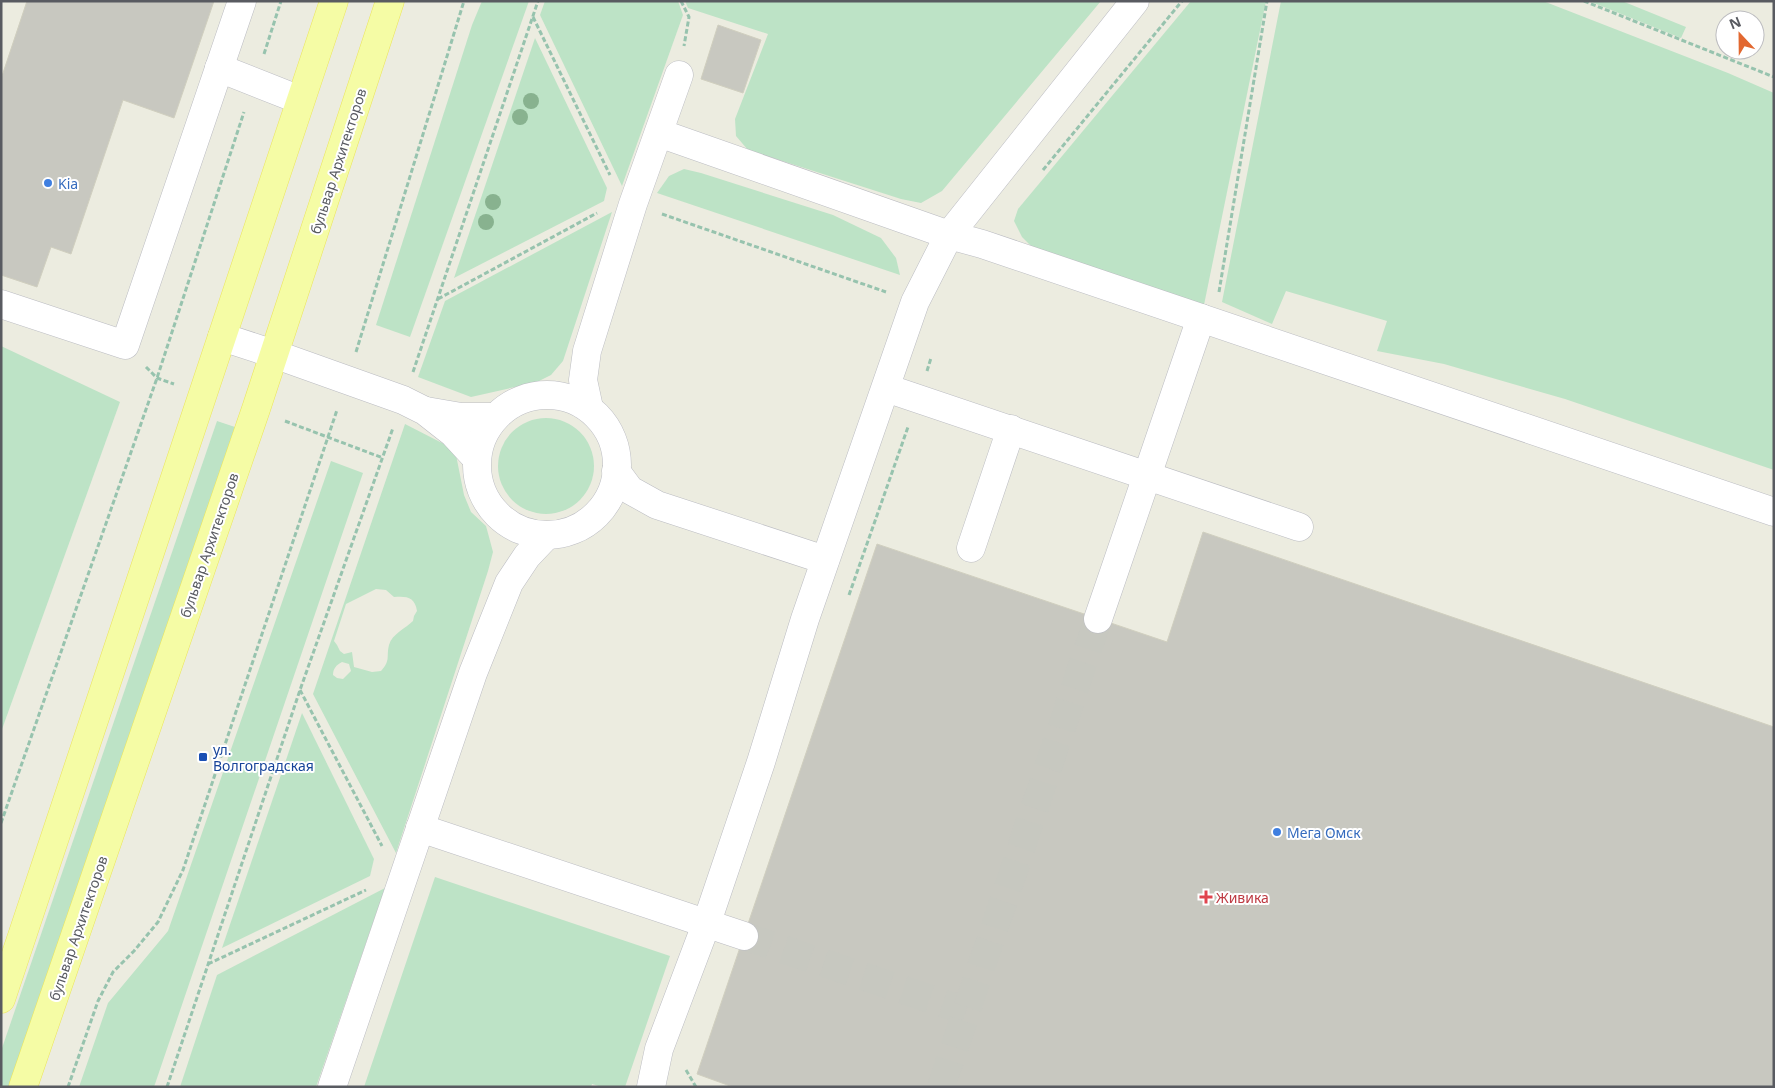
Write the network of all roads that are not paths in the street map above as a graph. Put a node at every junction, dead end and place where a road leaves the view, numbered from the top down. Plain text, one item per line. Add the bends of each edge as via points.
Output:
1 (242, 1) edge
2 (334, 1) edge
3 (390, 1) edge
4 (1135, 1) edge
5 (219, 68) junction
6 (679, 75) road end
7 (300, 100) junction
8 (659, 133) junction
9 (949, 235) junction
10 (1, 304) edge
11 (1201, 318) junction
12 (222, 337) junction
13 (587, 351) junction
14 (274, 354) junction
15 (886, 388) junction
16 (546, 395) junction
17 (588, 408) junction
18 (425, 411) junction
19 (495, 417) junction
20 (1012, 429) junction
21 (476, 458) junction
22 (616, 471) junction
23 (1148, 475) junction
24 (657, 505) junction
25 (1774, 512) edge
26 (500, 517) junction
27 (591, 518) junction
28 (1299, 526) dead end
29 (545, 537) junction
30 (971, 548) dead end
31 (826, 560) junction
32 (508, 583) junction
33 (1098, 619) tunnel mouth
34 (420, 828) junction
35 (707, 922) junction
36 (744, 936) tunnel mouth
37 (1, 999) edge
38 (23, 1087) edge
39 (332, 1087) edge
40 (651, 1087) edge

1 - 5 lane
2 - 7 main road
3 - 14 main road, бульвар Архитекторов
4 - 9 lane
5 - 7 lane
5 - 10 lane via 125,345
6 - 8 lane
7 - 12 main road
8 - 9 lane
8 - 13 lane via 623,201
9 - 11 lane
9 - 15 lane via 915,302
11 - 23 lane
11 - 25 lane
12 - 14 lane
12 - 37 main road
13 - 16 lane via 566,378
13 - 17 lane via 583,380
14 - 18 lane via 403,400
14 - 38 main road, бульвар Архитекторов
15 - 20 lane
15 - 31 lane
16 - 17 lane via 577,400
16 - 19 lane via 523,400
17 - 22 lane via 611,436 618,464
18 - 19 lane
18 - 21 lane via 453,433
19 - 21 lane via 481,438
20 - 23 lane
20 - 30 lane
21 - 26 lane via 482,491
22 - 24 lane via 630,490
22 - 27 lane via 612,494
23 - 28 lane
23 - 33 lane
24 - 27 lane
24 - 31 lane
26 - 29 lane via 520,530
26 - 32 lane via 507,548
27 - 29 lane via 578,528
29 - 32 lane
31 - 35 lane
32 - 34 lane via 473,673
34 - 35 lane
34 - 39 lane
35 - 36 lane
35 - 40 lane via 659,1049

